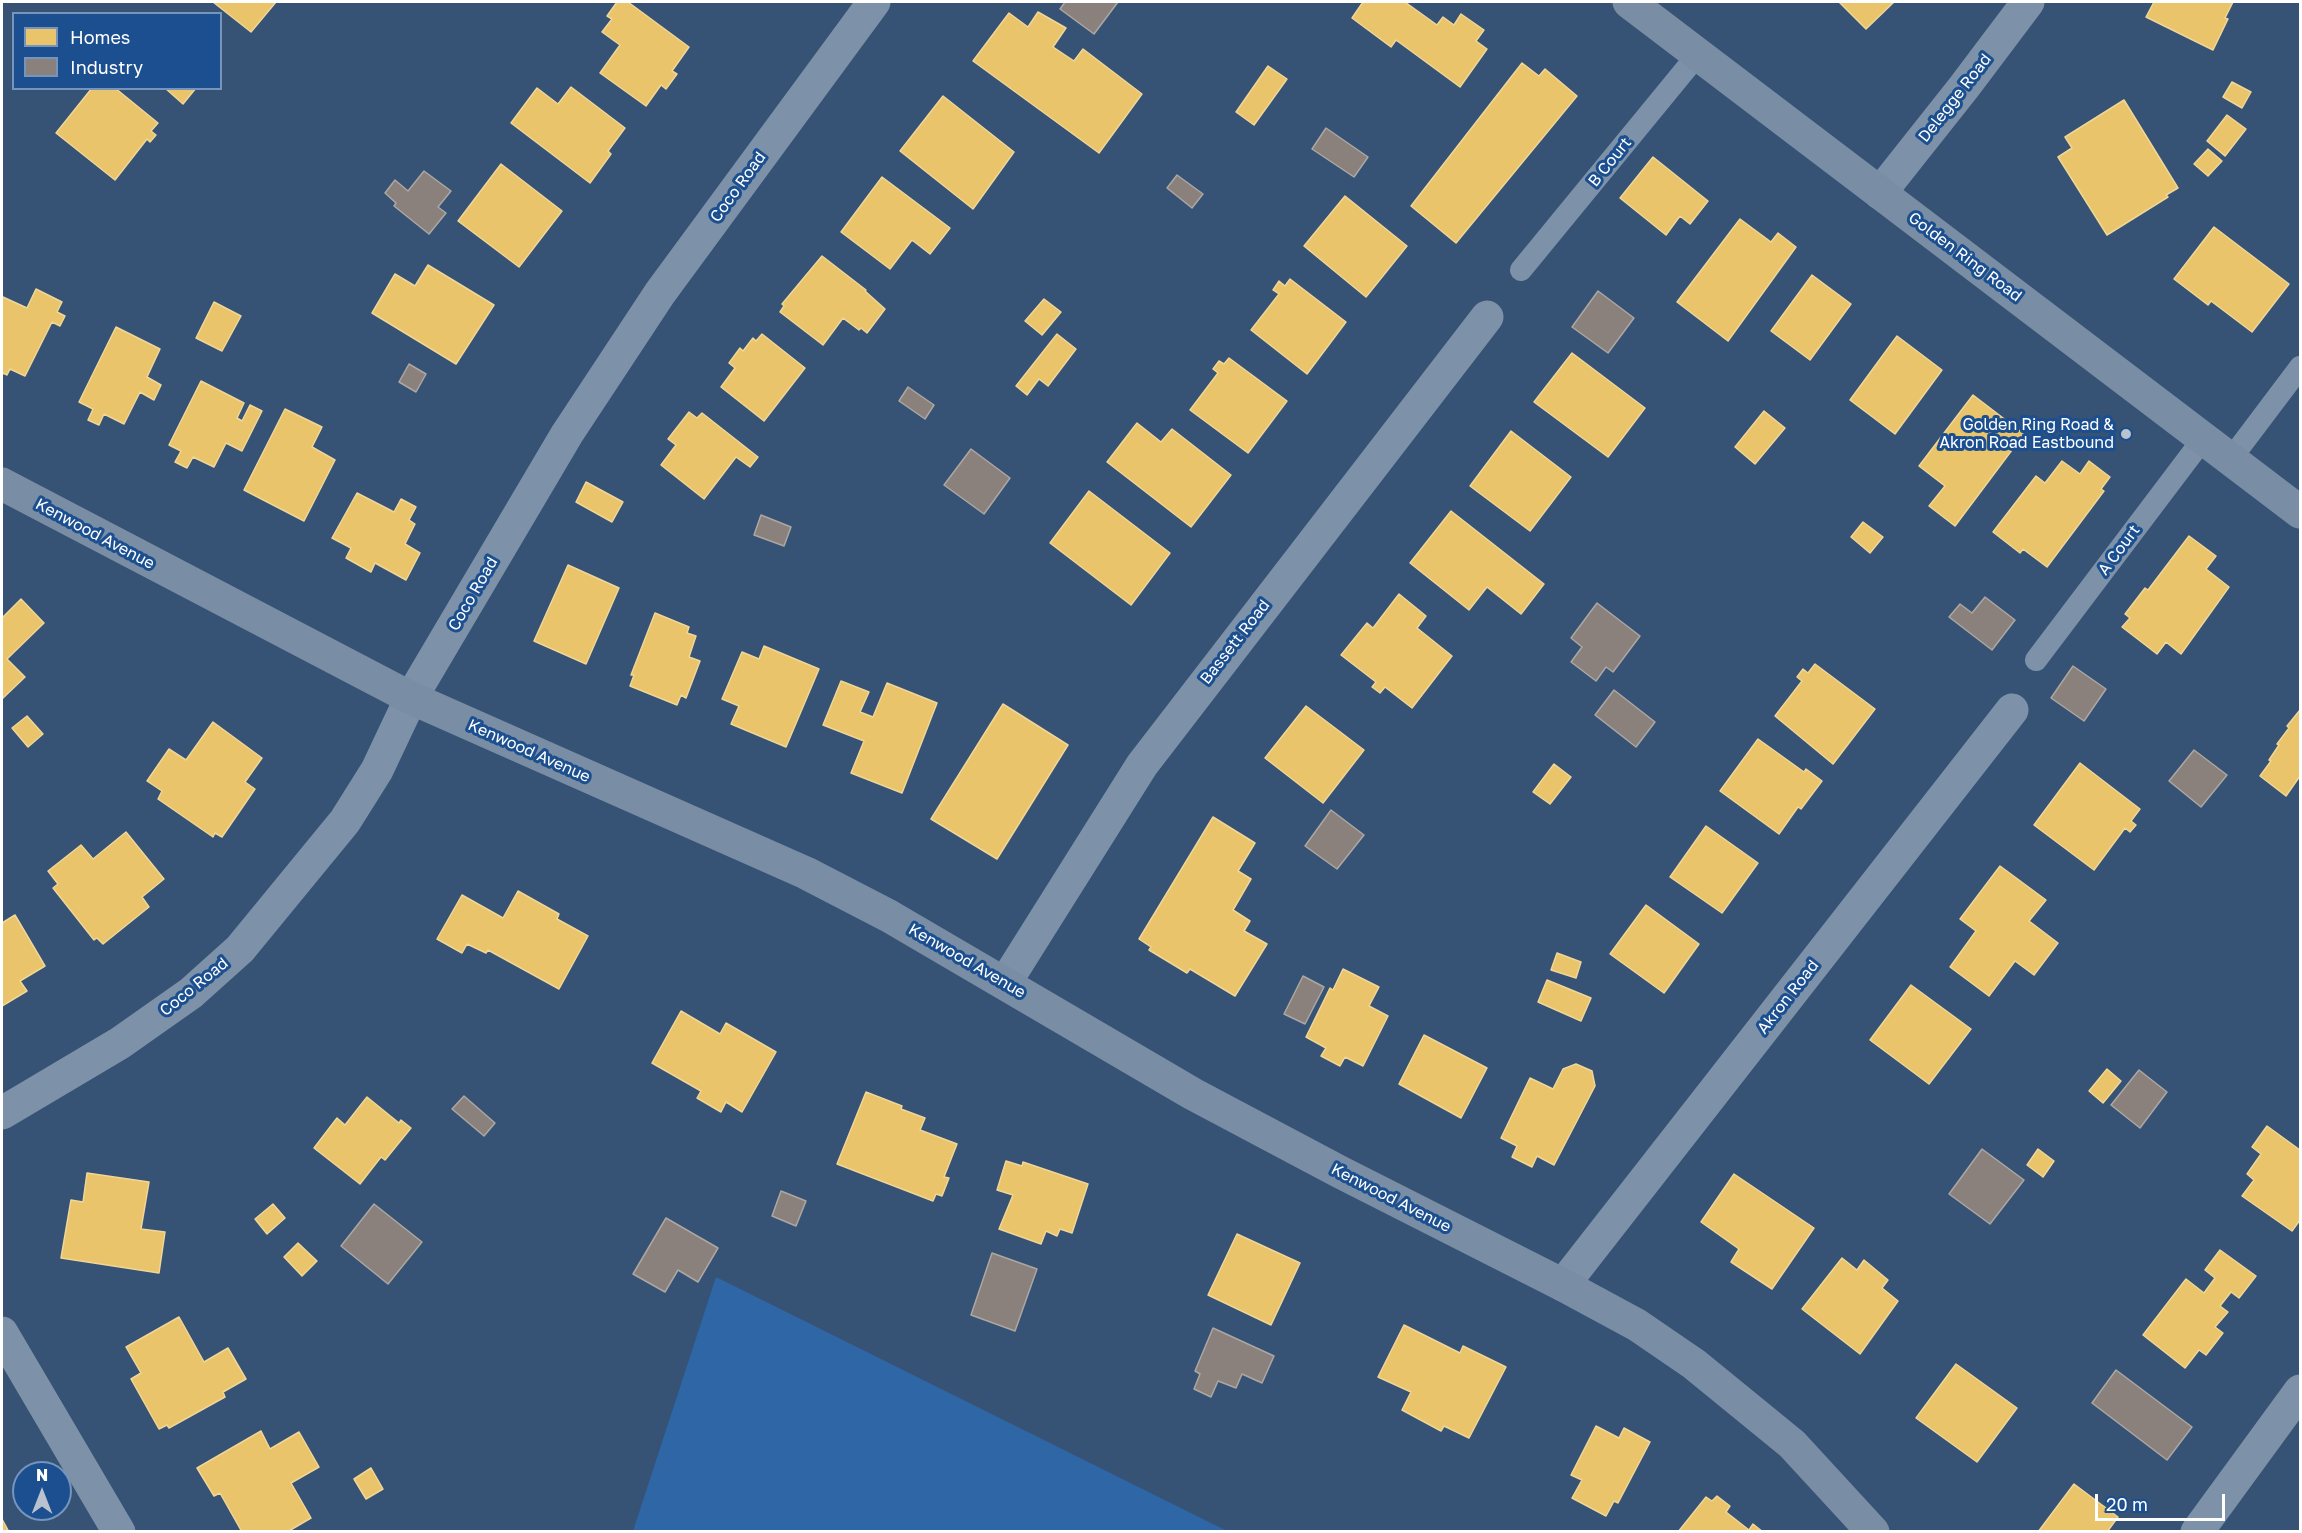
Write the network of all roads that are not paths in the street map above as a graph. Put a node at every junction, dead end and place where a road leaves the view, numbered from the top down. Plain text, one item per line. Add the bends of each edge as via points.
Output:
1 (874, 2) edge
2 (1629, 2) edge
3 (2028, 2) edge
4 (1699, 53) junction
5 (1880, 193) junction
6 (1521, 270) dead end
7 (1486, 317) dead end
8 (2301, 367) edge
9 (2203, 439) junction
10 (2230, 460) junction
11 (2, 484) edge
12 (2301, 512) edge
13 (2036, 660) dead end
14 (411, 698) junction
15 (2012, 710) dead end
16 (1005, 983) junction
17 (2, 1113) edge
18 (1563, 1285) junction
19 (2, 1333) edge
20 (2301, 1391) edge
21 (119, 1532) edge
22 (1873, 1532) edge
23 (2197, 1532) edge

1 - 14 street, Coco Road via 660,293 567,434
2 - 4 street, Golden Ring Road
3 - 5 street, Delegge Road
4 - 5 street, Golden Ring Road
4 - 6 lane, B Court
5 - 9 street, Golden Ring Road
7 - 16 street, Bassett Road via 1142,765
8 - 10 lane
9 - 10 street, Golden Ring Road
9 - 13 lane, A Court
10 - 12 street, Golden Ring Road
11 - 14 street, Kenwood Avenue
14 - 16 street, Kenwood Avenue via 806,873 889,915
14 - 17 street, Coco Road via 377,771 345,821 240,949 191,993 120,1043
15 - 18 street, Akron Road
16 - 18 street, Kenwood Avenue via 1203,1099
18 - 22 street, Kenwood Avenue via 1637,1324 1740,1400 1792,1444
19 - 21 street
20 - 23 street

